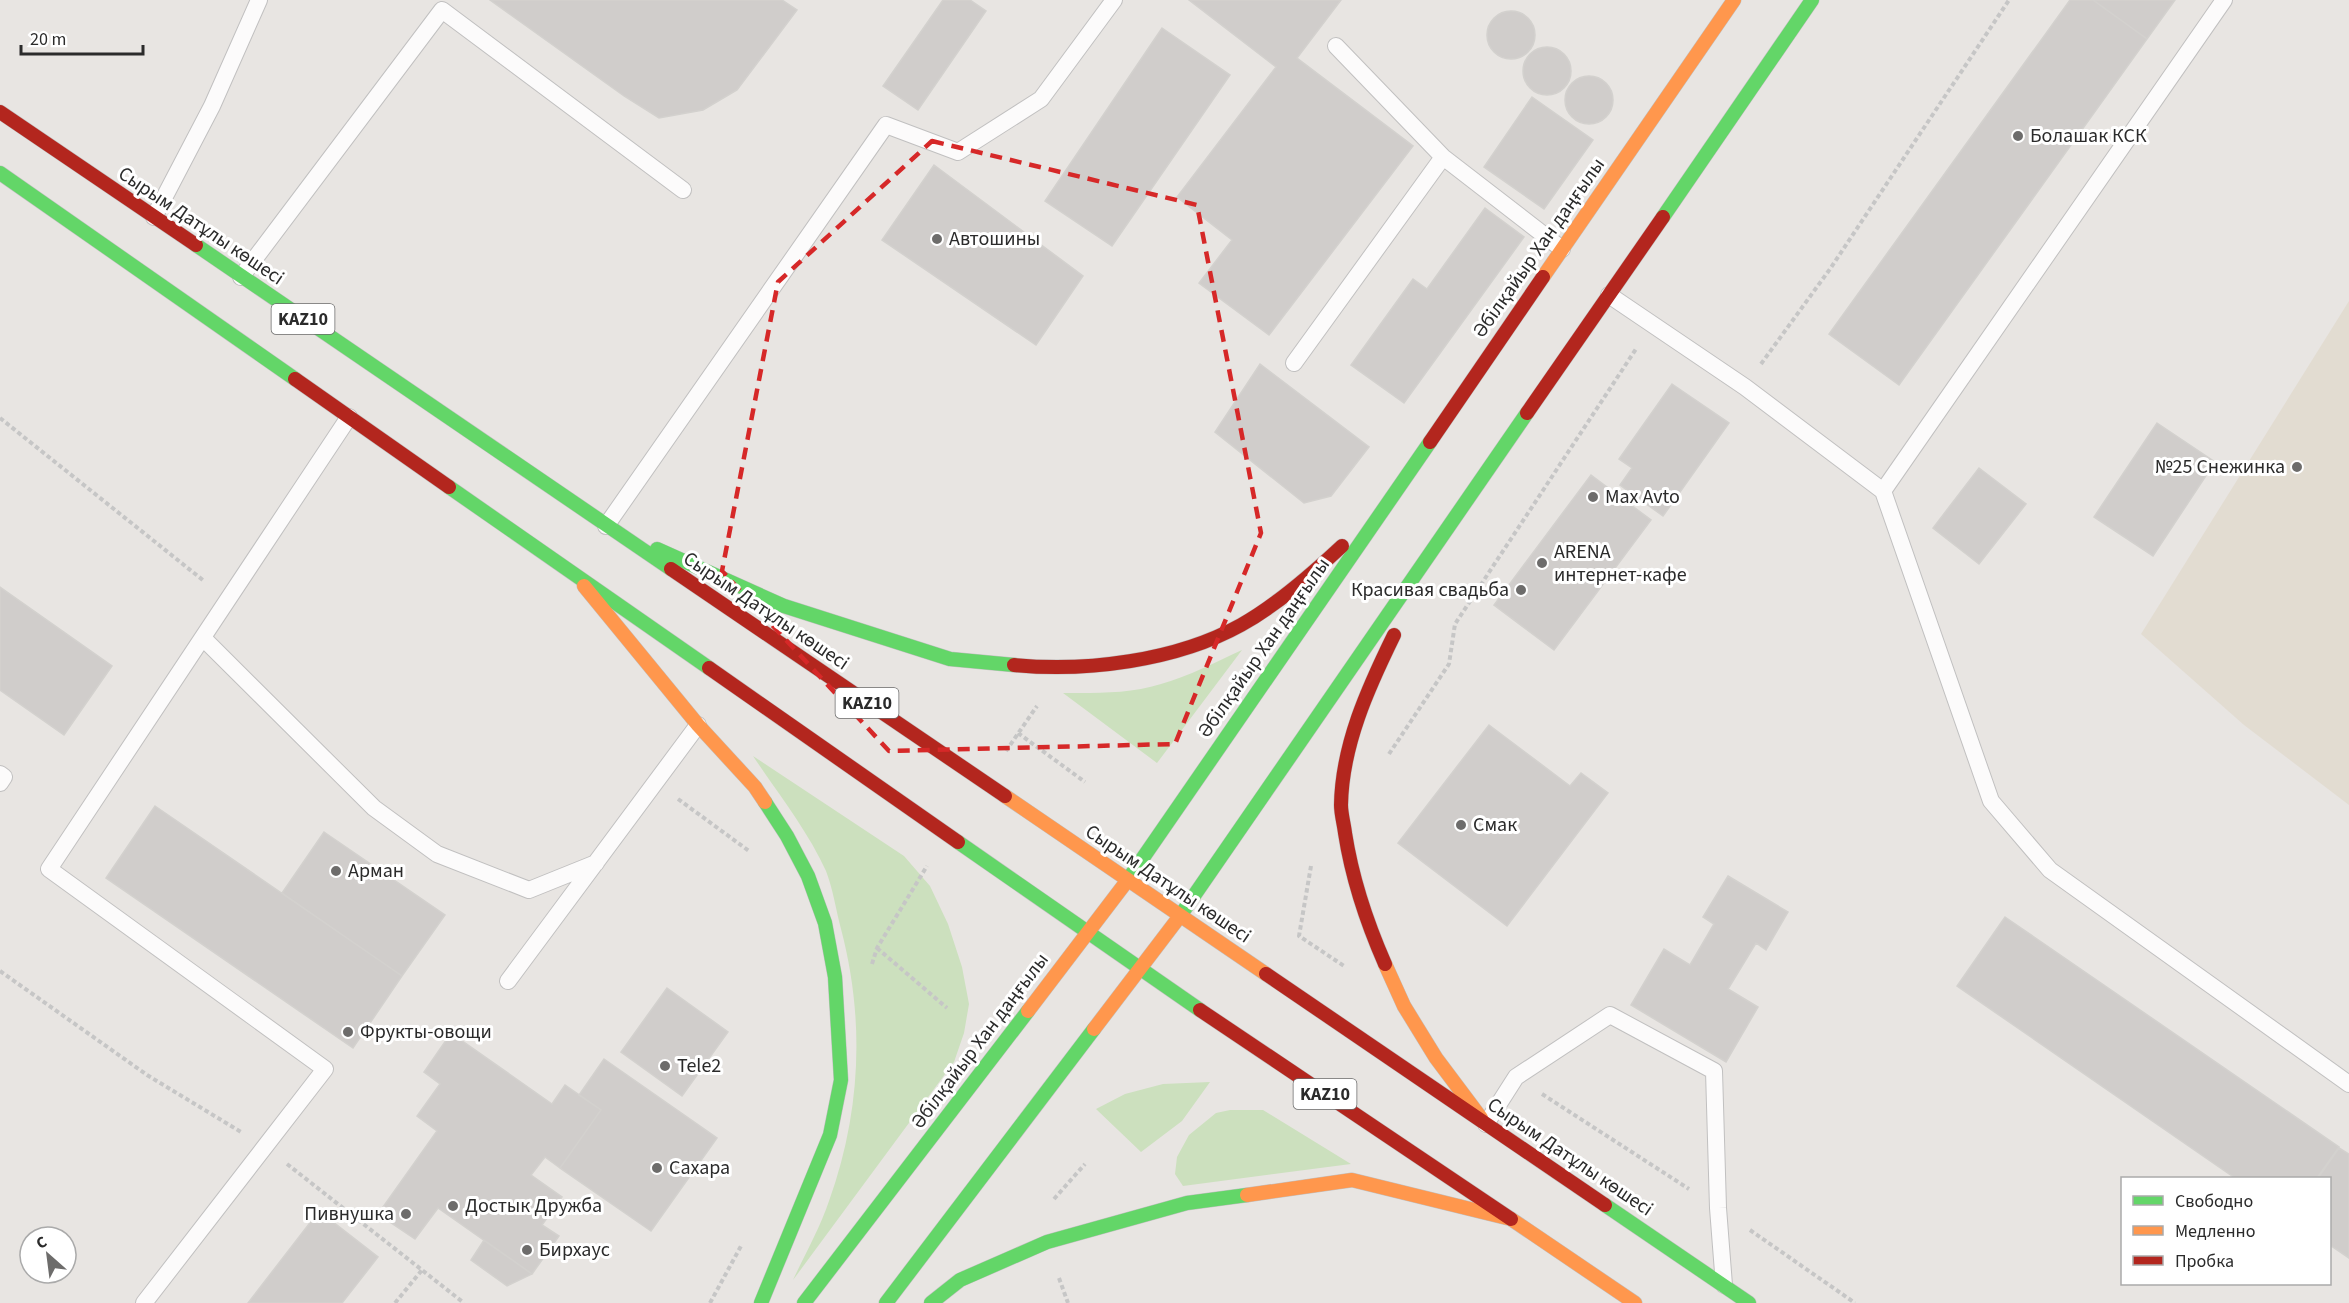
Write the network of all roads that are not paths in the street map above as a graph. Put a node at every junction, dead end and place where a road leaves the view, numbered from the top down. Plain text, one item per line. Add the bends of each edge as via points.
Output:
1 (259, 0) edge
2 (1114, 0) edge
3 (1734, 0) edge
4 (1812, 0) edge
5 (2224, 0) edge
6 (1336, 46) dead end
7 (0, 112) edge
8 (1443, 157) junction
9 (0, 173) edge
10 (683, 190) dead end
11 (154, 218) junction
12 (1562, 249) junction
13 (241, 277) junction
14 (1609, 295) junction
15 (1294, 363) dead end
16 (349, 417) junction
17 (1883, 491) junction
18 (1389, 502) junction
19 (606, 526) junction
20 (1440, 539) junction
21 (573, 573) junction
22 (203, 638) junction
23 (698, 725) junction
24 (0, 774) edge
25 (0, 783) edge
26 (596, 863) junction
27 (1127, 880) junction
28 (1180, 916) junction
29 (1088, 932) junction
30 (1141, 970) junction
31 (508, 981) dead end
32 (2349, 1084) edge
33 (1486, 1124) junction
34 (1510, 1218) junction
35 (1724, 1286) junction
36 (1625, 1300) edge
37 (144, 1303) edge
38 (761, 1303) edge
39 (804, 1303) edge
40 (886, 1303) edge
41 (930, 1303) edge
42 (1749, 1303) edge

1 - 11 lane via 212,106
2 - 19 lane via 1041,99 958,152 886,125
3 - 12 main road, Әбілқайыр Хан даңғылы
4 - 14 main road
5 - 17 lane
6 - 8 lane
7 - 11 main road, Сырым Датұлы көшесі / KAZ10
8 - 12 lane
8 - 15 lane
9 - 16 main road, KAZ10
10 - 13 lane via 442,10
11 - 13 main road, Сырым Датұлы көшесі / KAZ10
12 - 18 main road, Әбілқайыр Хан даңғылы
13 - 19 main road, Сырым Датұлы көшесі / KAZ10
14 - 17 lane via 1745,387
14 - 20 main road
16 - 21 main road, KAZ10
16 - 22 lane
17 - 32 lane via 1991,801 2050,870
18 - 19 main road via 1309,577 1241,625 1184,650 1110,664 1043,668 950,659 784,606
18 - 27 main road, Әбілқайыр Хан даңғылы
19 - 27 main road, Сырым Датұлы көшесі / KAZ10
20 - 28 main road
20 - 33 main road via 1366,692 1348,752 1341,806 1361,901 1404,1006 1436,1058
21 - 23 main road
21 - 29 main road, KAZ10
22 - 26 lane via 374,808 436,854 529,890
22 - 37 lane via 49,869 325,1070
23 - 26 lane
23 - 38 main road via 755,787 787,836 808,876 825,923 835,977 840,1080 830,1135
24 - 25 lane via 4,777
26 - 31 lane
27 - 28 main road, Сырым Датұлы көшесі / KAZ10
27 - 29 main road, Әбілқайыр Хан даңғылы
28 - 30 main road
28 - 33 main road, Сырым Датұлы көшесі / KAZ10
29 - 30 main road, KAZ10
29 - 39 main road, Әбілқайыр Хан даңғылы
30 - 34 main road, KAZ10
30 - 40 main road
33 - 35 main road, Сырым Датұлы көшесі / KAZ10
33 - 35 lane via 1516,1077 1610,1015 1714,1071
34 - 36 main road, KAZ10
34 - 41 main road via 1352,1180 1187,1203 1047,1242 960,1280
35 - 42 main road, Сырым Датұлы көшесі / KAZ10

